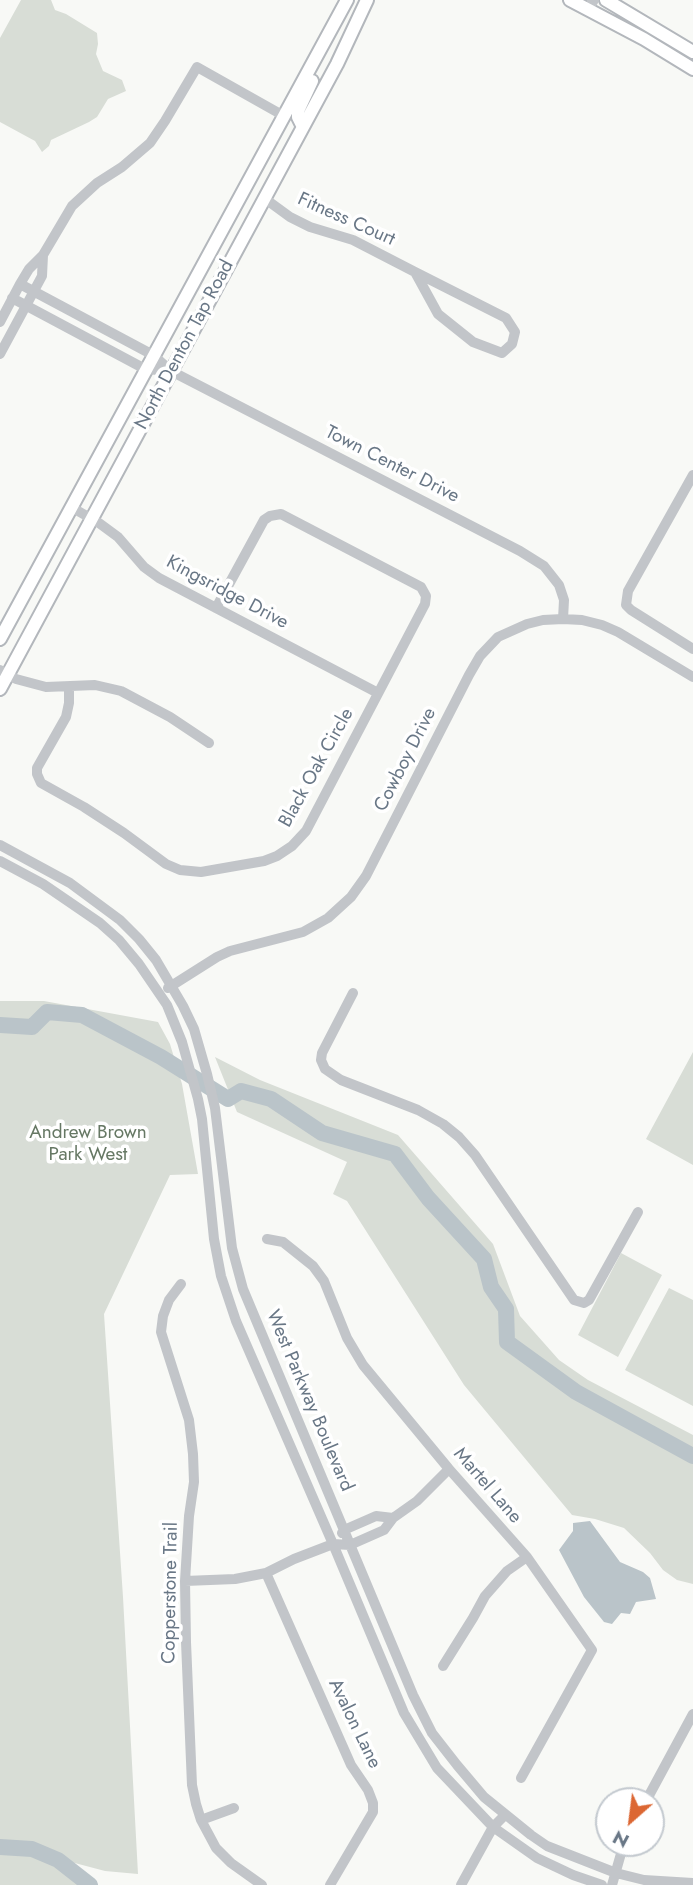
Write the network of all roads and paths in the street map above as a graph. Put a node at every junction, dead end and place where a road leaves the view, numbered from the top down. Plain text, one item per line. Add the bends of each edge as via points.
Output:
1 (346, 0) edge
2 (367, 0) edge
3 (570, 0) edge
4 (606, 0) edge
5 (591, 5) edge
6 (321, 47) junction
7 (693, 52) edge
8 (693, 69) edge
9 (284, 116) junction
10 (303, 127) junction
11 (267, 194) junction
12 (43, 255) junction
13 (415, 271) junction
14 (20, 284) junction
15 (34, 291) junction
16 (12, 298) junction
17 (26, 305) junction
18 (0, 321) edge
19 (0, 354) edge
20 (153, 355) junction
21 (145, 369) junction
22 (171, 371) junction
23 (693, 475) edge
24 (71, 507) junction
25 (91, 518) junction
26 (216, 608) junction
27 (563, 619) junction
28 (0, 639) edge
29 (693, 649) edge
30 (4, 672) edge
31 (693, 677) edge
32 (69, 688) junction
33 (0, 690) edge
34 (378, 693) junction
35 (209, 743) dead end
36 (0, 845) edge
37 (0, 861) edge
38 (172, 985) junction
39 (160, 993) junction
40 (353, 993) dead end
41 (638, 1212) dead end
42 (267, 1239) dead end
43 (181, 1284) dead end
44 (449, 1469) junction
45 (393, 1518) junction
46 (344, 1530) junction
47 (333, 1544) junction
48 (350, 1545) junction
49 (527, 1557) junction
50 (266, 1573) junction
51 (185, 1581) junction
52 (443, 1666) dead end
53 (693, 1713) edge
54 (521, 1777) dead end
55 (653, 1787) edge
56 (234, 1808) dead end
57 (505, 1815) junction
58 (201, 1820) junction
59 (493, 1827) junction
60 (621, 1857) edge
61 (617, 1874) junction
62 (693, 1884) edge
63 (262, 1885) edge
64 (330, 1885) edge
65 (461, 1885) edge
66 (602, 1885) edge
67 (612, 1885) edge

1 - 6 main road, North Denton Tap Road
2 - 10 main road, North Denton Tap Road
3 - 5 main road
4 - 7 main road
5 - 8 main road
6 - 9 main road, North Denton Tap Road
6 - 10 main road via 316,72 298,111
9 - 11 main road via 292,132
9 - 12 street via 197,67 150,143 72,206
9 - 20 main road, North Denton Tap Road
10 - 11 main road, North Denton Tap Road
11 - 13 street, Fitness Court via 290,217 353,240
11 - 22 main road, North Denton Tap Road
12 - 14 street
12 - 15 street via 42,275
13 - 13 street, Fitness Court via 438,314 473,342 502,353 512,344 516,332 506,318
14 - 15 street, Town Center Drive
14 - 16 street
15 - 17 street
15 - 20 street, Town Center Drive
16 - 17 street, Town Center Drive
16 - 18 street
17 - 19 street
17 - 21 street, Town Center Drive
20 - 21 main road, North Denton Tap Road
20 - 22 street, Town Center Drive
21 - 22 street, Town Center Drive
21 - 24 main road, North Denton Tap Road
22 - 25 main road, North Denton Tap Road
22 - 27 street, Town Center Drive via 544,566 559,585
23 - 29 street via 628,591 626,605
24 - 25 street, Kingsridge Drive
24 - 28 main road, North Denton Tap Road
25 - 26 street, Kingsridge Drive via 118,537 159,578
25 - 30 main road, North Denton Tap Road
26 - 34 street, Kingsridge Drive
26 - 34 street, Black Oak Circle via 264,520 281,514 421,587 425,604
27 - 31 street, Cowboy Drive via 618,632
27 - 38 street, Cowboy Drive via 512,630 480,656 351,897 303,932 224,954
30 - 32 street via 46,687
30 - 33 main road, North Denton Tap Road
32 - 34 street, Black Oak Circle via 66,717 37,768 41,783 94,813 166,864 201,872 264,861 292,846 306,831
32 - 35 street via 95,685 121,691
36 - 38 street, West Parkway Boulevard via 69,883 120,920
37 - 39 street, West Parkway Boulevard via 100,923
38 - 39 street, Cowboy Drive
38 - 46 street, West Parkway Boulevard via 194,1029 208,1074 230,1235 243,1289
39 - 47 street, West Parkway Boulevard via 176,1024 198,1099 221,1276 236,1321
40 - 41 street via 322,1053 325,1069 341,1080 418,1110 459,1137 574,1300 589,1300
42 - 44 street, Martel Lane via 283,1242 313,1266 363,1366
43 - 51 street, Copperstone Trail via 169,1300 161,1332 189,1420 193,1454
44 - 45 street
44 - 49 street, Martel Lane
45 - 46 street via 376,1516
45 - 48 street via 384,1530
46 - 47 street
46 - 48 street, West Parkway Boulevard
47 - 48 street
47 - 50 street
47 - 59 street, West Parkway Boulevard via 404,1713 437,1768
48 - 57 street, West Parkway Boulevard via 432,1733 484,1797
49 - 52 street via 485,1595
49 - 54 street, Martel Lane via 592,1650
50 - 51 street
50 - 64 street, Avalon Lane via 351,1765 373,1803 373,1812
51 - 58 street, Copperstone Trail via 192,1785
53 - 55 street
56 - 58 street
57 - 59 street
57 - 61 street, West Parkway Boulevard via 547,1846
58 - 63 street, Copperstone Trail via 216,1848
59 - 65 street
59 - 66 street, West Parkway Boulevard via 537,1858
60 - 61 street
61 - 62 street, West Parkway Boulevard
61 - 67 street

